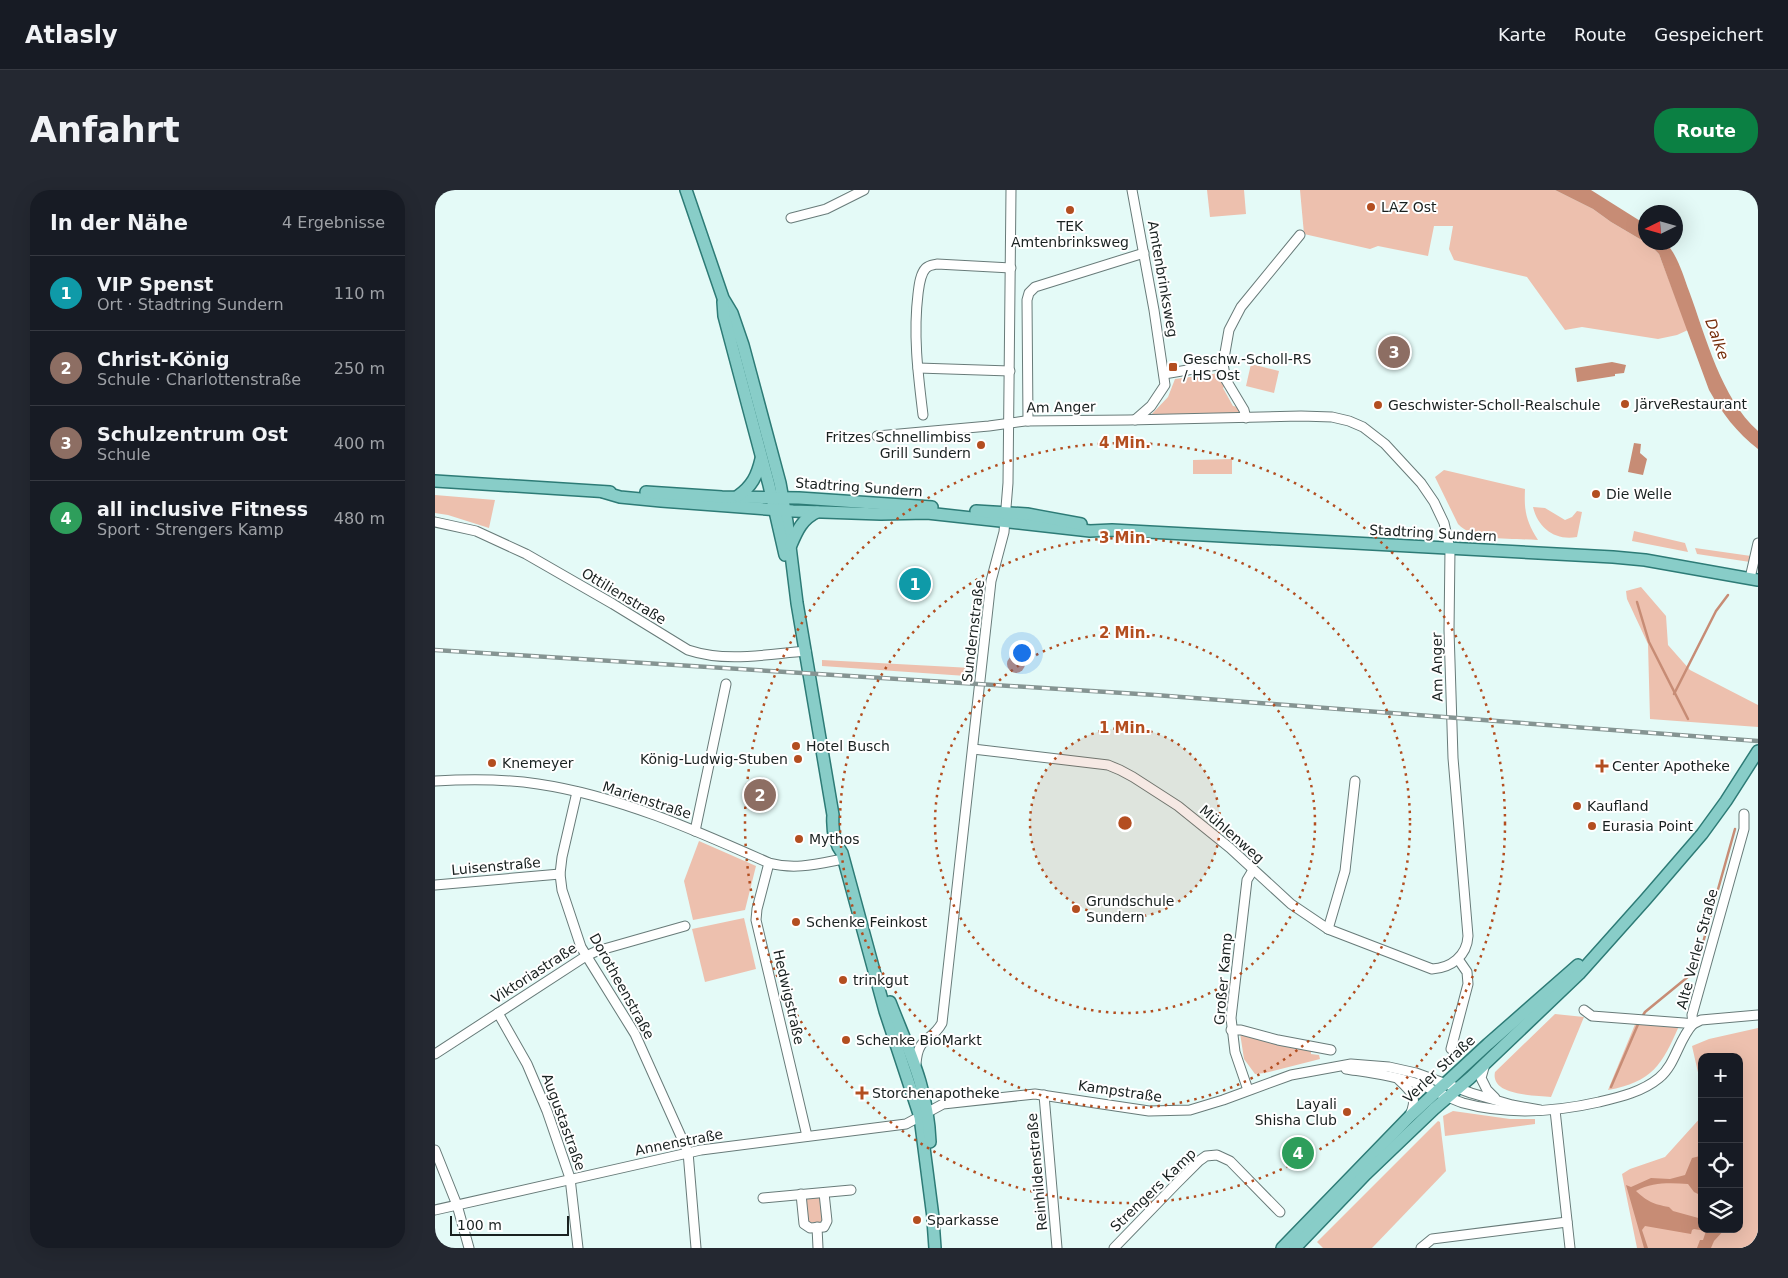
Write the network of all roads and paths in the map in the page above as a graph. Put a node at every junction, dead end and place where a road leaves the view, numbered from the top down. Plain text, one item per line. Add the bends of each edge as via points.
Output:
1 (686, 190) edge
2 (864, 190) edge
3 (1011, 190) edge
4 (1132, 190) edge
5 (791, 218) dead end
6 (1300, 235) dead end
7 (1144, 253) junction
8 (1011, 268) junction
9 (723, 298) junction
10 (1223, 364) junction
11 (918, 368) junction
12 (1010, 371) junction
13 (1164, 374) junction
14 (923, 415) dead end
15 (1246, 418) junction
16 (1135, 420) junction
17 (1028, 421) junction
18 (1010, 423) junction
19 (877, 436) dead end
20 (761, 458) junction
21 (435, 482) edge
22 (603, 492) junction
23 (738, 496) junction
24 (777, 497) junction
25 (780, 510) junction
26 (817, 512) junction
27 (1006, 518) junction
28 (435, 522) edge
29 (1758, 543) edge
30 (791, 545) junction
31 (1449, 549) junction
32 (1754, 579) edge
33 (797, 603) junction
34 (806, 652) junction
35 (726, 684) dead end
36 (973, 749) junction
37 (1758, 751) edge
38 (435, 781) edge
39 (1355, 781) dead end
40 (577, 792) junction
41 (1744, 814) dead end
42 (695, 831) junction
43 (843, 856) junction
44 (769, 863) junction
45 (1253, 870) junction
46 (560, 874) junction
47 (435, 885) edge
48 (1626, 922) junction
49 (685, 926) dead end
50 (1328, 929) junction
51 (871, 954) junction
52 (586, 956) junction
53 (1458, 960) junction
54 (1584, 1010) dead end
55 (498, 1013) junction
56 (1758, 1015) edge
57 (1693, 1024) junction
58 (1231, 1030) junction
59 (1451, 1049) dead end
60 (1331, 1050) dead end
61 (435, 1054) edge
62 (916, 1064) junction
63 (1485, 1064) junction
64 (1335, 1067) junction
65 (1397, 1078) junction
66 (1446, 1083) junction
67 (1458, 1088) junction
68 (1248, 1090) junction
69 (1436, 1092) junction
70 (1044, 1095) junction
71 (1447, 1097) junction
72 (1497, 1100) junction
73 (1540, 1110) junction
74 (1555, 1110) junction
75 (924, 1114) junction
76 (1409, 1117) junction
77 (807, 1136) junction
78 (435, 1150) edge
79 (688, 1152) junction
80 (571, 1178) junction
81 (851, 1190) dead end
82 (825, 1192) junction
83 (801, 1194) junction
84 (763, 1198) dead end
85 (457, 1205) junction
86 (435, 1210) edge
87 (1281, 1212) dead end
88 (1567, 1222) junction
89 (817, 1227) junction
90 (469, 1248) edge
91 (578, 1248) edge
92 (696, 1248) edge
93 (818, 1248) edge
94 (935, 1248) edge
95 (1057, 1248) edge
96 (1114, 1248) edge
97 (1282, 1248) edge
98 (1295, 1248) edge
99 (1421, 1248) edge
100 (1571, 1248) edge

1 - 9 main road
2 - 5 street via 826,208
3 - 8 street, Sundernstraße
4 - 7 street, Amtenbrinksweg
6 - 10 street via 1241,307 1229,330
7 - 13 street, Amtenbrinksweg
7 - 17 street via 1035,287 1029,293
8 - 11 street via 937,264 927,267 921,280 915,317
8 - 12 street, Sundernstraße
9 - 20 main road via 724,316
9 - 24 main road via 743,345
10 - 13 street
10 - 15 street via 1226,380
11 - 12 street
11 - 14 street
12 - 18 street, Sundernstraße
13 - 16 street, Amtenbrinksweg via 1165,386 1161,394
15 - 16 street, Am Anger
15 - 31 street, Am Anger via 1332,417 1363,427 1385,444 1425,489 1443,523
16 - 17 street, Am Anger
17 - 18 street, Am Anger
18 - 19 street, Am Anger
18 - 27 street, Sundernstraße
20 - 23 main road via 749,488
20 - 24 main road
21 - 22 main road, Stadtring Sundern
22 - 23 main road, Stadtring Sundern
22 - 25 main road, Stadtring Sundern via 619,497
23 - 24 main road, Stadtring Sundern
24 - 25 main road
24 - 27 main road, Stadtring Sundern via 897,504
25 - 26 main road, Stadtring Sundern
25 - 30 main road
25 - 33 main road
26 - 27 main road, Stadtring Sundern
26 - 30 main road via 800,526
27 - 31 main road, Stadtring Sundern via 1055,518 1112,530
27 - 36 street, Sundernstraße via 991,581
28 - 34 street, Ottilienstraße via 476,531 526,554 698,654 735,658
29 - 32 street, Stadtring Sundern
30 - 33 main road
31 - 32 main road, Stadtring Sundern via 1645,560
31 - 53 street, Am Anger via 1453,758 1468,936 1465,950
33 - 34 main road
34 - 43 main road
35 - 42 street
36 - 45 street, Mühlenweg via 1108,765 1120,770 1173,802
36 - 62 street, Sundernstraße via 942,1023 920,1045
37 - 48 main road, Verler Straße via 1702,834
38 - 40 street, Marienstraße via 517,782
39 - 50 street via 1345,871
40 - 42 street, Marienstraße via 622,804
40 - 46 street, Dorotheenstraße
41 - 57 street, Alte Verler Straße via 1744,829 1692,1015
42 - 44 street, Marienstraße
43 - 44 street, Marienstraße via 798,867
43 - 51 main road
44 - 77 street, Hedwigstraße via 757,920
45 - 50 street, Mühlenweg via 1291,904
45 - 58 street, Großer Kamp via 1247,880
46 - 47 street, Luisenstraße
46 - 52 street, Dorotheenstraße via 562,890
48 - 63 main road, Verler Straße via 1579,974
48 - 66 main road, Verler Straße
49 - 52 street, Viktoriastraße
50 - 53 street, Mühlenweg via 1432,969
51 - 62 main road
51 - 75 main road via 885,1010
52 - 55 street, Viktoriastraße
52 - 79 street, Dorotheenstraße via 635,1034
53 - 59 street via 1467,972 1468,984
54 - 57 street via 1592,1016
55 - 61 street, Viktoriastraße
55 - 80 street, Augustastraße via 531,1072
56 - 57 street via 1701,1020
57 - 74 street, Alte Verler Straße via 1673,1061 1661,1077 1645,1088 1616,1098
58 - 60 street
58 - 68 street, Großer Kamp
62 - 75 main road
63 - 67 main road, Verler Straße
63 - 72 street via 1481,1078
64 - 65 street, Kampstraße
64 - 66 street, Kampstraße via 1361,1064 1389,1067
64 - 68 street, Kampstraße via 1291,1075
65 - 69 street, Kampstraße
65 - 76 street via 1414,1099
66 - 67 street, Kampstraße
66 - 69 main road, Verler Straße
67 - 71 main road, Verler Straße
67 - 72 street, Alte Verler Straße
68 - 70 street, Kampstraße via 1190,1110 1169,1111 1149,1111
69 - 71 street, Alte Verler Straße
69 - 76 main road, Verler Straße
70 - 75 street, Kampstraße via 943,1104
70 - 95 street, Reinhildenstraße
71 - 73 street, Alte Verler Straße via 1511,1111
71 - 98 main road, Verler Straße
72 - 73 street, Alte Verler Straße
73 - 74 street, Alte Verler Straße
74 - 88 street
75 - 77 street, Annenstraße via 906,1124
75 - 94 main road
76 - 97 main road, Verler Straße
77 - 79 street, Annenstraße
78 - 85 street
79 - 80 street, Annenstraße
79 - 92 street, Dorotheenstraße
80 - 85 street, Annenstraße
80 - 91 street, Augustastraße
81 - 82 street
82 - 83 street
82 - 89 street via 827,1221 824,1227
83 - 84 street
83 - 89 street via 805,1224 810,1228
85 - 86 street, Annenstraße
85 - 90 street
87 - 96 street, Strengers Kamp via 1230,1161 1217,1155 1206,1156
88 - 99 street via 1432,1239
88 - 100 street
89 - 93 street

